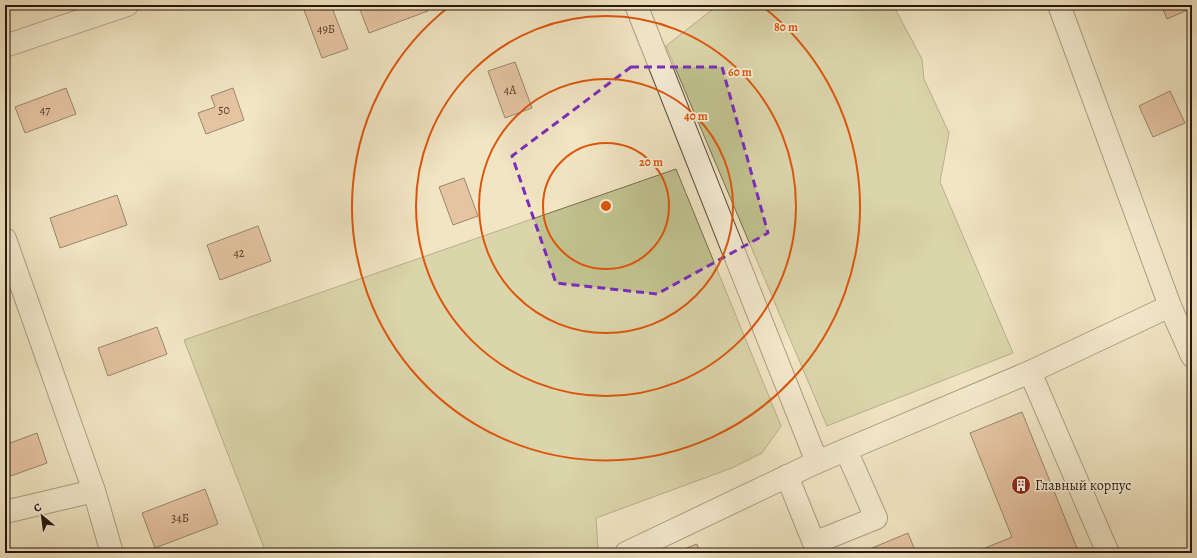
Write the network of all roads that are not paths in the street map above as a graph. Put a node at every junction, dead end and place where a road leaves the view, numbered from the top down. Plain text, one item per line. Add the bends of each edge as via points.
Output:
1 (125, 5) edge
2 (636, 5) edge
3 (1059, 5) edge
4 (5, 46) edge
5 (5, 238) edge
6 (1170, 306) junction
7 (1192, 356) edge
8 (1030, 372) junction
9 (846, 450) junction
10 (817, 462) junction
11 (787, 476) junction
12 (94, 491) junction
13 (5, 512) edge
14 (112, 553) edge
15 (626, 553) edge
16 (1108, 553) edge

1 - 4 street
2 - 10 street
3 - 6 street
5 - 12 street
6 - 7 street
6 - 8 street
8 - 9 street
8 - 16 street
9 - 10 street
9 - 11 street via 876,518 814,543
10 - 11 street
11 - 15 street
12 - 13 street
12 - 14 street

